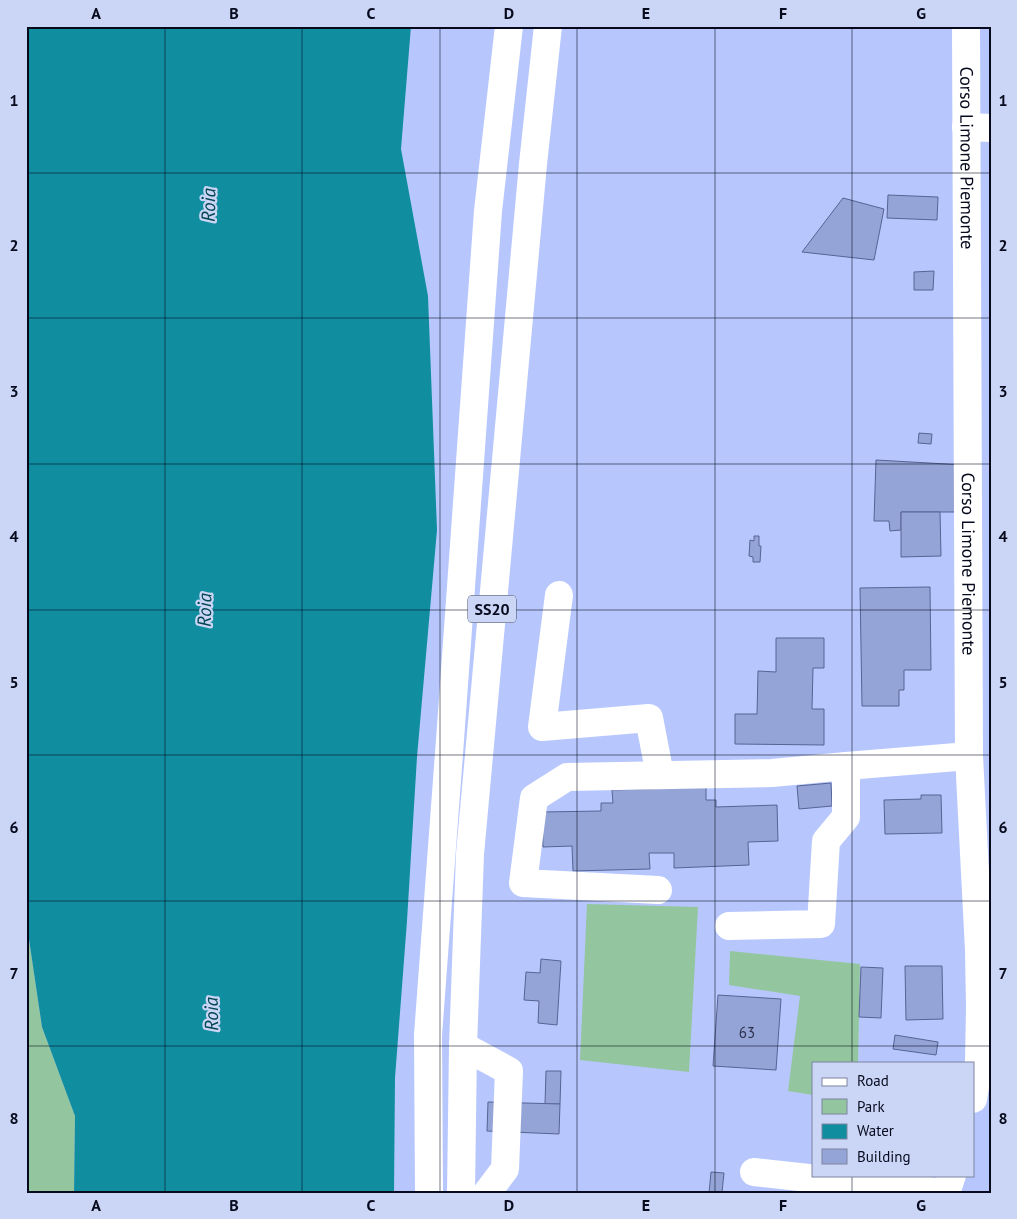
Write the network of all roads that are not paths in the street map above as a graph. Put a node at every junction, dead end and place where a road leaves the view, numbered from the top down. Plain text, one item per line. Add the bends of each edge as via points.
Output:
1 (509, 26) edge
2 (548, 26) edge
3 (966, 26) edge
4 (978, 127) edge
5 (559, 595) dead end
6 (969, 756) junction
7 (846, 766) junction
8 (660, 775) junction
9 (658, 890) dead end
10 (730, 926) dead end
11 (463, 1046) junction
12 (974, 1093) edge
13 (754, 1172) dead end
14 (952, 1176) edge
15 (429, 1193) edge
16 (461, 1193) edge
17 (487, 1193) edge
18 (946, 1193) edge

1 - 15 main road via 488,211 428,1035
2 - 11 main road, SS20 via 470,854
3 - 4 main road, Corso Limone Piemonte
4 - 6 main road, Corso Limone Piemonte
5 - 8 main road via 542,727 649,718
6 - 7 main road
6 - 12 main road, Corso Limone Piemonte via 980,1007 979,1062
7 - 8 main road via 772,773
7 - 10 main road via 846,817 826,841 821,924
8 - 9 main road via 567,777 534,798 523,883
11 - 16 main road, SS20
11 - 17 main road via 509,1071 505,1169
13 - 18 main road
14 - 18 main road

